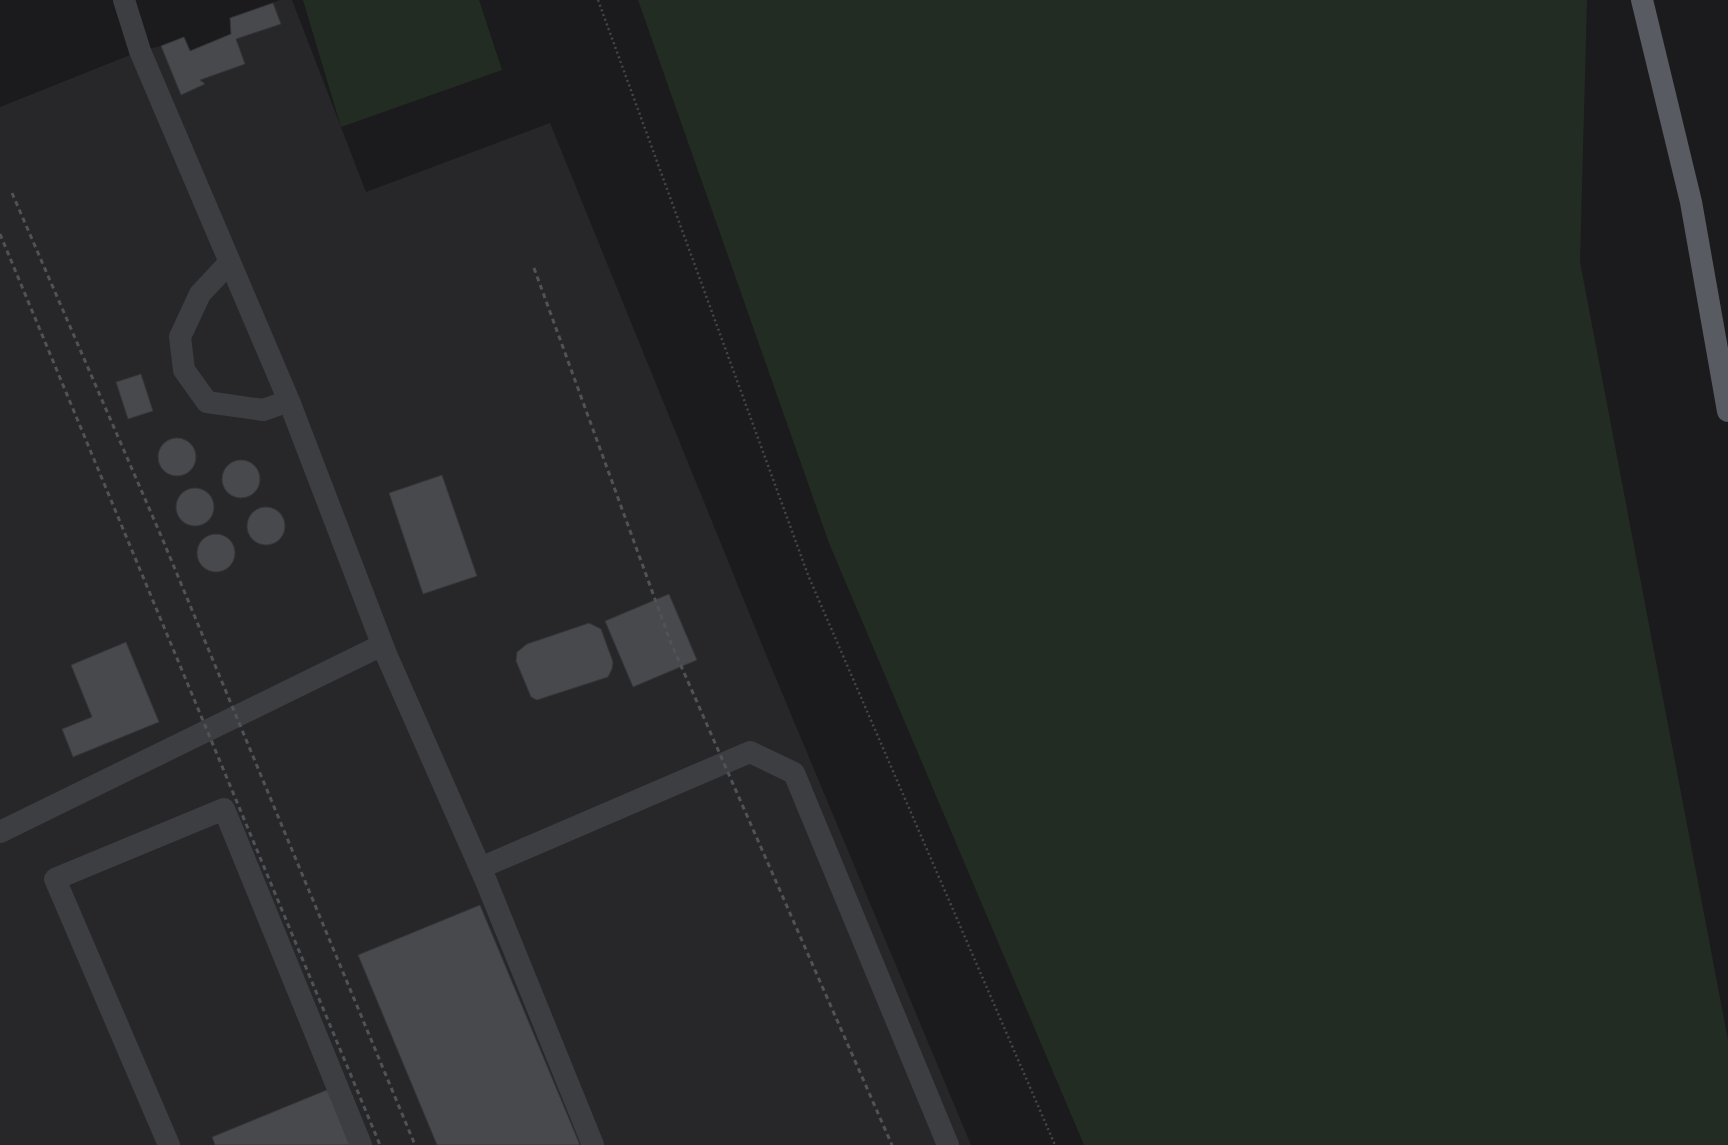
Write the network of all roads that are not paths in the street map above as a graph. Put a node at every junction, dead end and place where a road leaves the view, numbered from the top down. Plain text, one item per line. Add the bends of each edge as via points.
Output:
1 (124, 0) edge
2 (1642, 0) edge
3 (229, 263) junction
4 (289, 401) junction
5 (1728, 411) edge
6 (382, 645) junction
7 (0, 832) edge
8 (480, 868) junction
9 (169, 1145) edge
10 (361, 1145) edge
11 (593, 1145) edge
12 (948, 1145) edge

1 - 3 lane via 140,51
2 - 5 main road via 1691,202
3 - 4 lane
3 - 4 lane via 200,294 180,337 184,370 207,402 263,410
4 - 6 lane
6 - 7 lane
6 - 8 lane
8 - 11 lane
8 - 12 lane via 750,752 794,774
9 - 10 lane via 55,879 224,808

